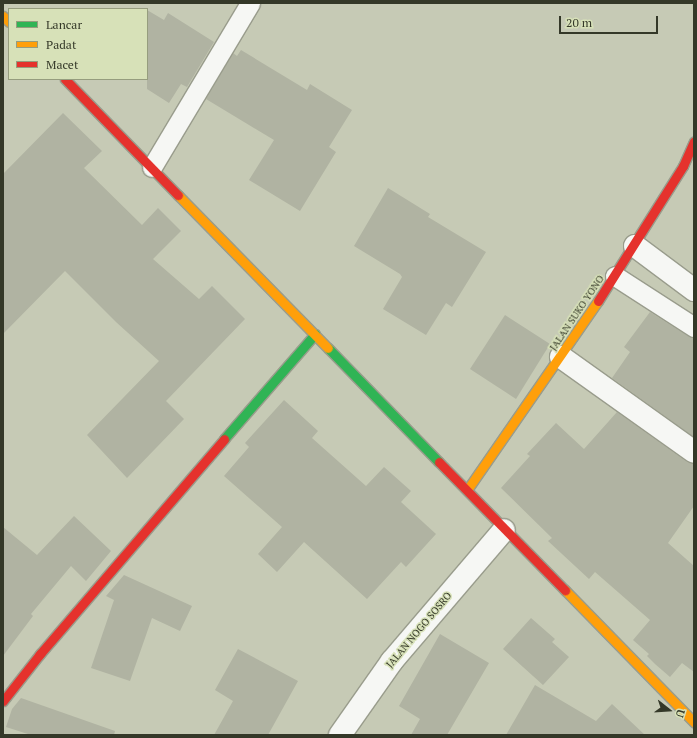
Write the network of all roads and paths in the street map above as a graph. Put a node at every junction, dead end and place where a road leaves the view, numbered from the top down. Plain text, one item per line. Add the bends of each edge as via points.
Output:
1 (250, 3) edge
2 (66, 80) edge
3 (694, 141) edge
4 (152, 167) junction
5 (635, 246) junction
6 (615, 276) junction
7 (694, 290) edge
8 (694, 327) edge
9 (315, 334) junction
10 (561, 357) junction
11 (694, 452) edge
12 (467, 490) junction
13 (504, 530) junction
14 (3, 701) edge
15 (694, 722) edge
16 (340, 735) edge

1 - 4 lane
2 - 4 street
3 - 5 street, JALAN SUKO YONO via 683,166
4 - 9 street
5 - 6 street, JALAN SUKO YONO
5 - 7 street
6 - 8 lane
6 - 10 street, JALAN SUKO YONO
9 - 12 street
9 - 14 street via 40,654
10 - 11 street
10 - 12 street, JALAN SUKO YONO
12 - 13 street
13 - 15 street
13 - 16 street, JALAN NOGO SOSRO via 392,661

